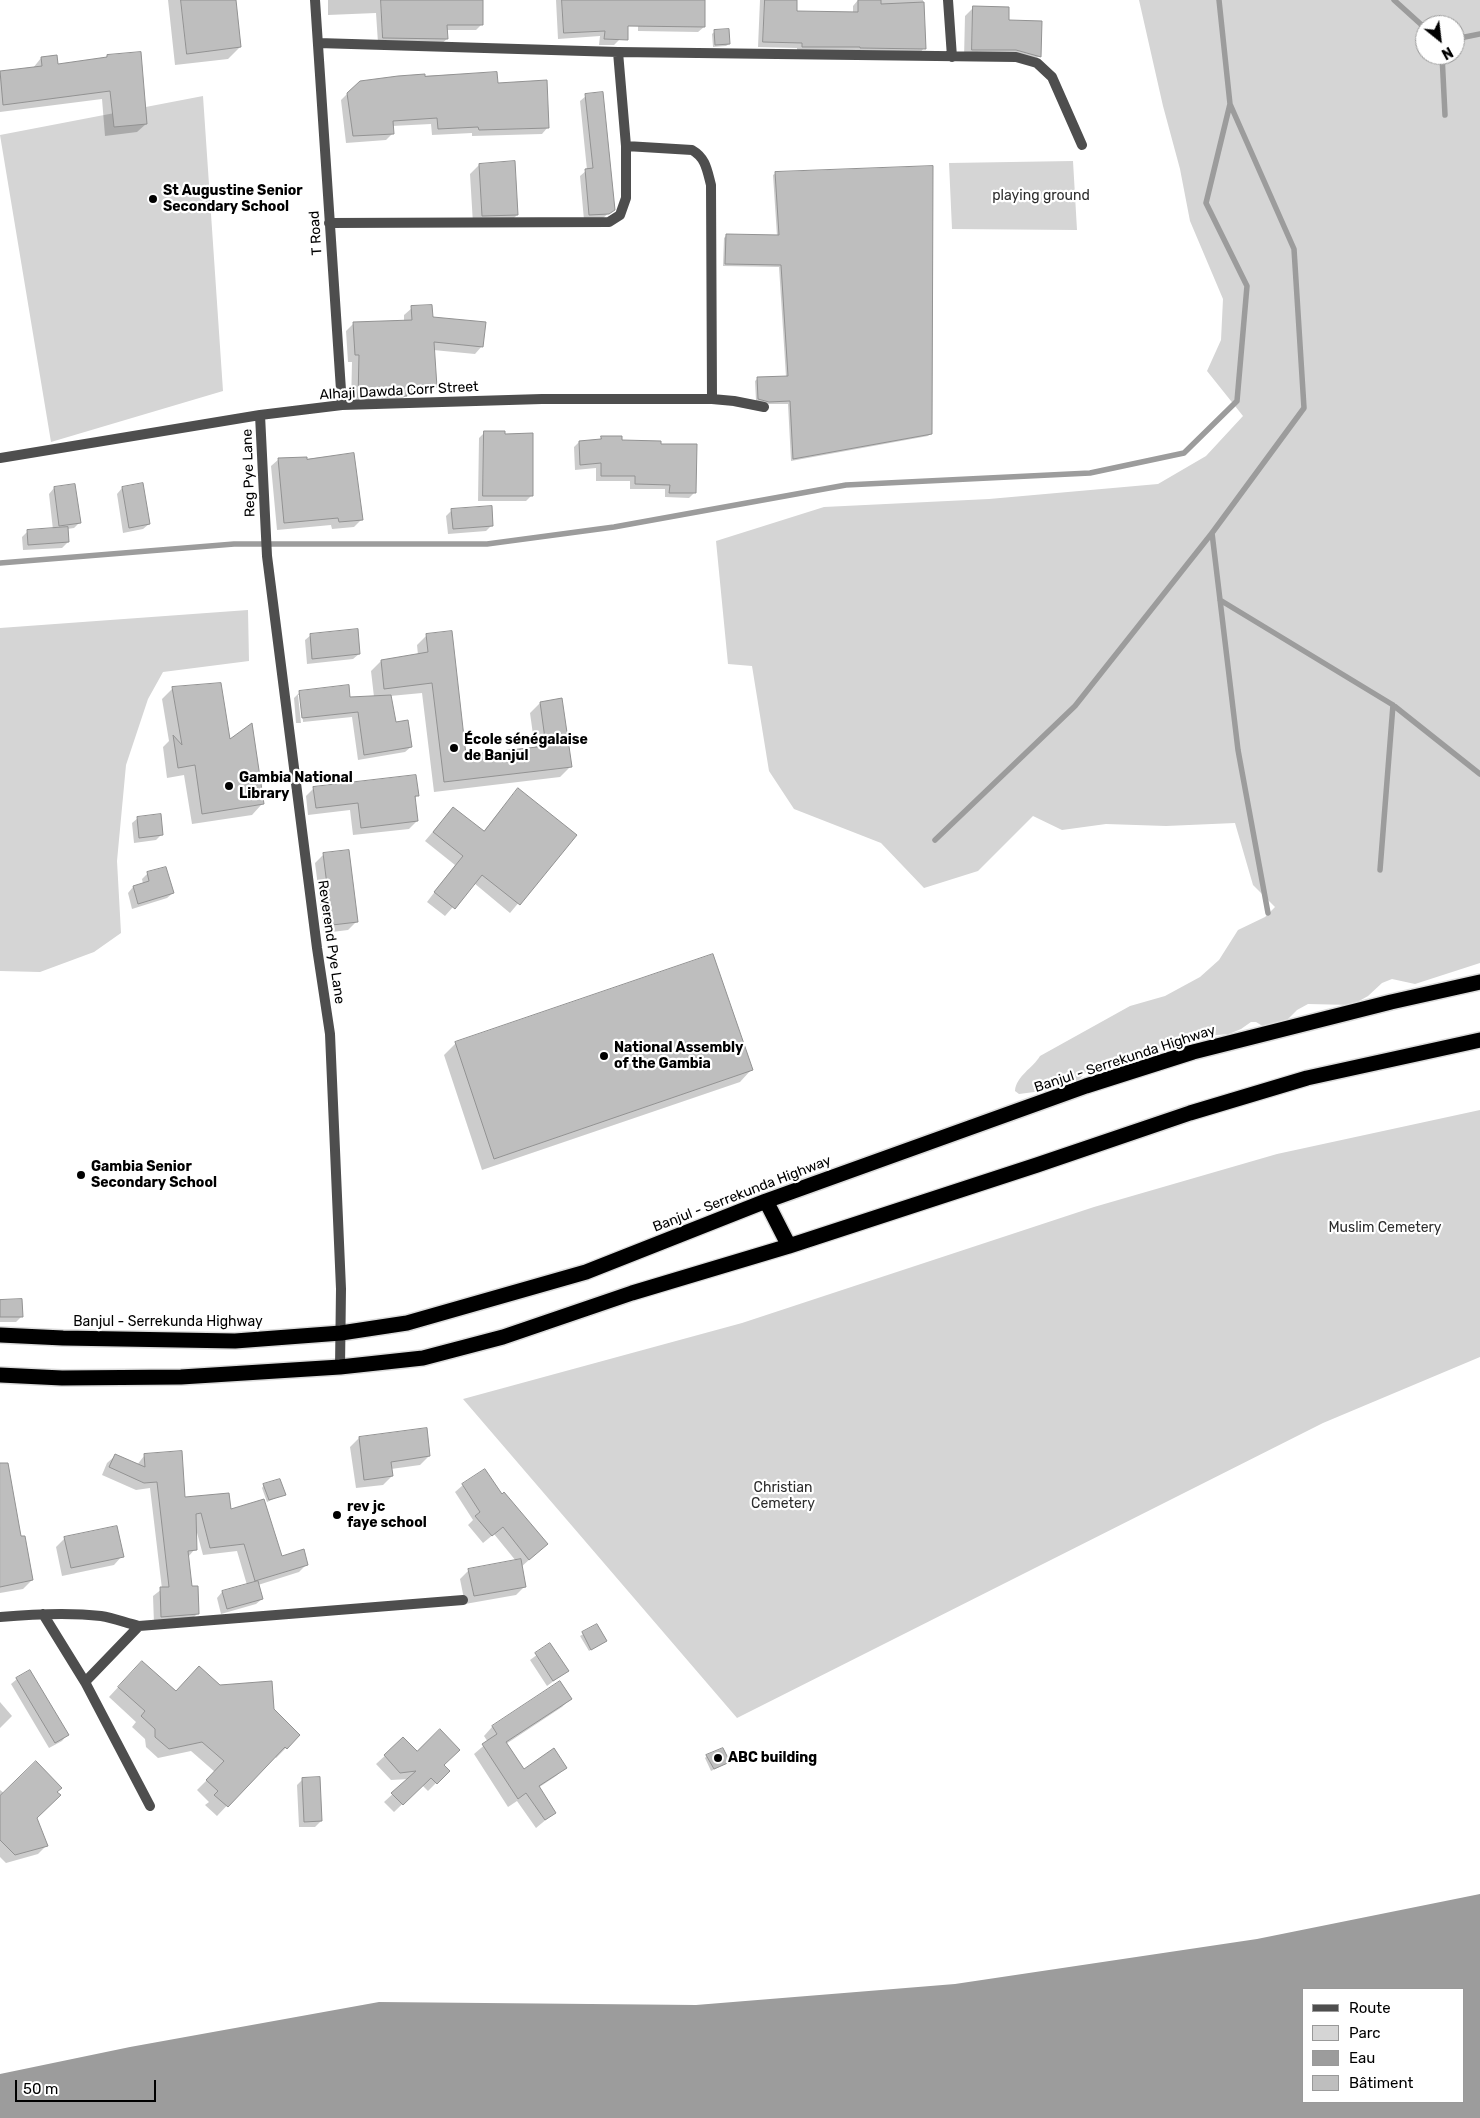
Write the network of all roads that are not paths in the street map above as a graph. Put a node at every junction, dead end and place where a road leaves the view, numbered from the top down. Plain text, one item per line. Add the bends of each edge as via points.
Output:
1 (315, 0) edge
2 (948, 0) edge
3 (318, 42) junction
4 (618, 52) junction
5 (952, 57) junction
6 (1082, 145) dead end
7 (626, 146) junction
8 (329, 223) junction
9 (712, 399) junction
10 (342, 405) junction
11 (764, 407) dead end
12 (260, 415) junction
13 (0, 458) edge
14 (267, 556) joint
15 (1480, 982) edge
16 (1480, 1040) edge
17 (766, 1201) junction
18 (789, 1246) junction
19 (341, 1333) junction
20 (0, 1334) edge
21 (340, 1367) junction
22 (0, 1375) edge
23 (463, 1600) dead end
24 (43, 1614) junction
25 (0, 1617) edge
26 (139, 1626) junction
27 (84, 1682) junction
28 (150, 1806) dead end

1 - 3 street, T Road
2 - 5 street
3 - 4 street
3 - 8 street, T Road
4 - 5 street
4 - 7 street
5 - 6 street via 1016,57 1037,63 1052,77
7 - 8 street via 626,198 620,215 609,222
7 - 9 street via 692,150 706,165 711,185
8 - 10 street, T Road
9 - 10 street, Alhaji Dawda Corr Street via 542,399
9 - 11 street, Alhaji Dawda Corr Street
10 - 12 street, Alhaji Dawda Corr Street
12 - 13 street, Alhaji Dawda Corr Street
12 - 14 street, Reg Pye Lane
14 - 19 street, Reverend Pye Lane via 330,1034
15 - 17 highway, Banjul - Serrekunda Highway via 1184,1055 1086,1086
16 - 18 highway via 1307,1078 1190,1113
17 - 18 highway
17 - 19 highway, Banjul - Serrekunda Highway via 586,1272 407,1323
18 - 21 highway via 632,1293 503,1337 422,1358
19 - 20 highway, Banjul - Serrekunda Highway via 235,1341
19 - 21 street, Reverend Pye Lane
21 - 22 highway via 181,1377
23 - 26 street
24 - 25 street
24 - 26 street via 104,1616
24 - 27 street
26 - 27 street
27 - 28 street

